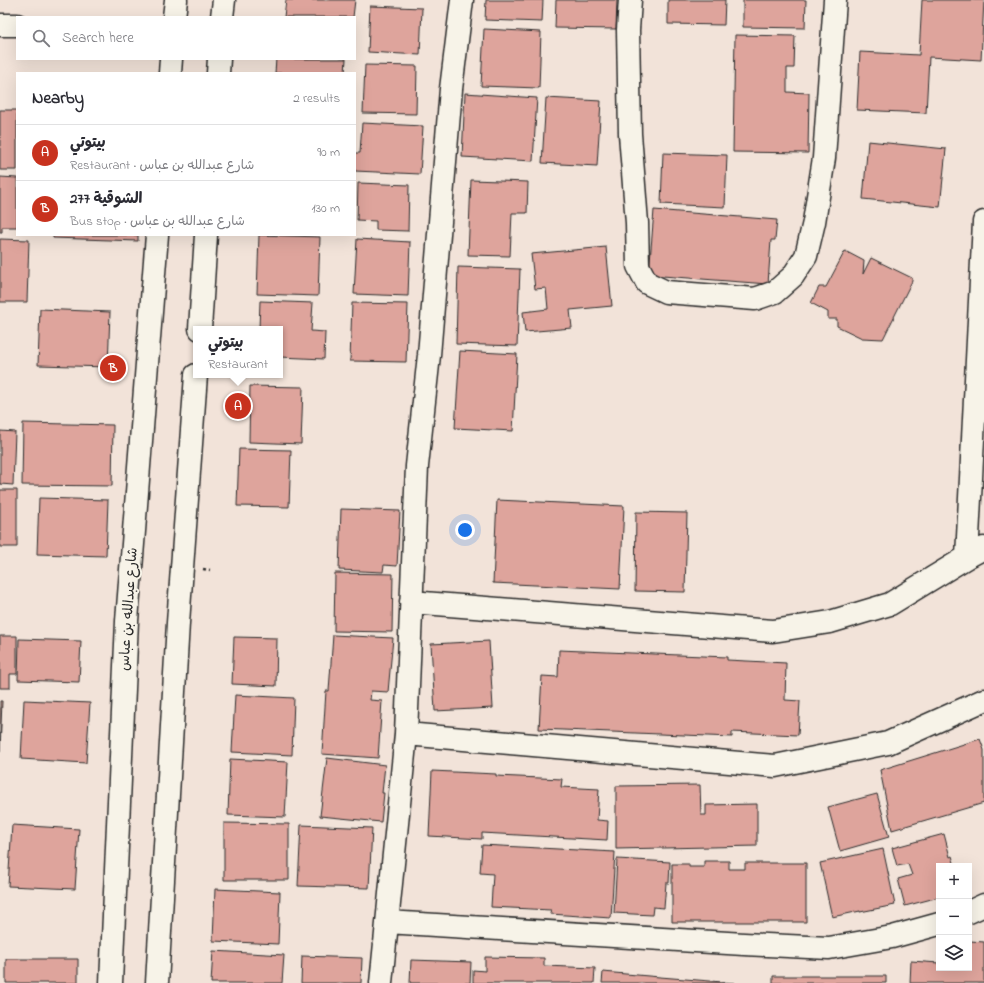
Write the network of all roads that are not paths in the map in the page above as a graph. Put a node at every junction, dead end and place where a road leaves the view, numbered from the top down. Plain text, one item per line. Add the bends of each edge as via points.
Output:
1 (176, 0) edge
2 (224, 0) edge
3 (462, 0) edge
4 (630, 0) edge
5 (835, 0) edge
6 (174, 16) edge
7 (222, 16) edge
8 (0, 25) edge
9 (16, 25) edge
10 (171, 60) edge
11 (219, 60) edge
12 (170, 72) edge
13 (218, 72) edge
14 (984, 222) edge
15 (157, 236) edge
16 (206, 236) edge
17 (200, 326) edge
18 (196, 378) edge
19 (975, 552) edge
20 (412, 602) junction
21 (984, 700) edge
22 (406, 734) junction
23 (984, 905) edge
24 (972, 911) edge
25 (387, 922) junction
26 (936, 925) edge
27 (111, 983) edge
28 (156, 983) edge
29 (381, 983) edge

1 - 6 street
2 - 7 street
3 - 20 street via 451,89 417,466
4 - 5 street via 630,134 638,266 646,283 666,292 755,299 775,292 793,276 806,256 824,158
8 - 9 street
10 - 12 street
11 - 13 street
14 - 19 street
15 - 27 street, شارع عبدالله بن عباس via 127,621
16 - 17 street
18 - 28 street
19 - 20 street via 890,604 830,622 773,631
20 - 22 street
21 - 22 street via 888,743 775,766
22 - 25 street
23 - 24 street
25 - 26 street via 829,948 892,938
25 - 29 street

